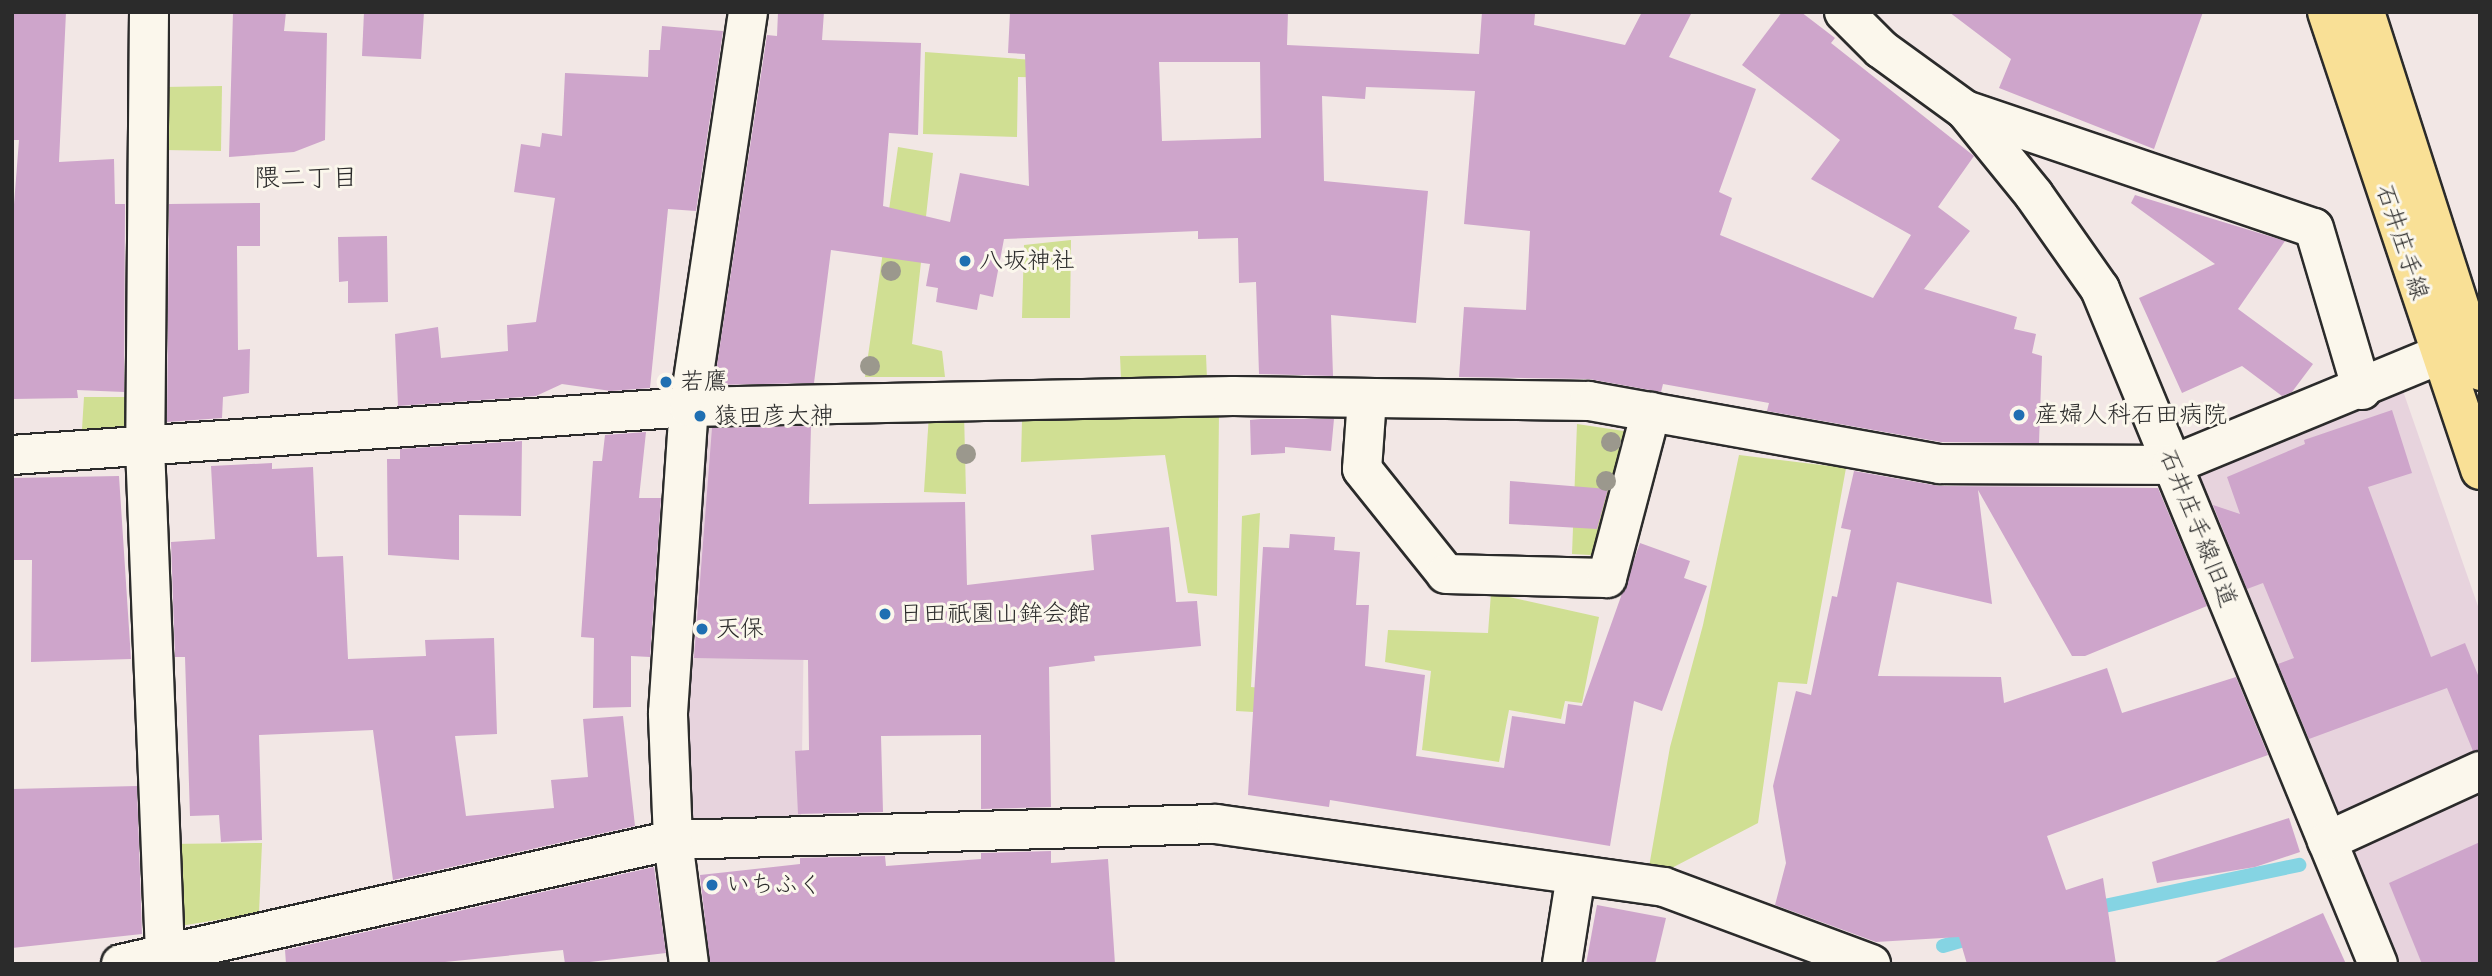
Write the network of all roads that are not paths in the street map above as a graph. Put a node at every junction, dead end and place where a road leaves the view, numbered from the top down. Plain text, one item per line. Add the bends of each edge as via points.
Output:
1 (149, 12) edge
2 (748, 12) edge
3 (1844, 12) edge
4 (2327, 12) edge
5 (2365, 12) edge
6 (1965, 110) junction
7 (2467, 352) edge
8 (2362, 390) junction
9 (1367, 398) junction
10 (689, 407) junction
11 (1651, 412) junction
12 (145, 447) junction
13 (12, 455) edge
14 (2172, 465) junction
15 (2480, 470) edge
16 (2480, 771) edge
17 (673, 840) junction
18 (2327, 841) junction
19 (1576, 875) junction
20 (164, 953) junction
21 (121, 964) edge
22 (689, 964) edge
23 (1562, 964) edge
24 (1871, 964) edge
25 (2378, 964) edge

1 - 12 street
2 - 10 street
3 - 6 street, 石井庄手線旧道 via 1881,49
4 - 7 main road, 石井庄手線
5 - 7 main road, 石井庄手線
6 - 8 street via 2314,228
6 - 14 street, 石井庄手線旧道 via 2034,195 2100,289
7 - 8 street
7 - 15 main road, 石井庄手線
8 - 14 street
9 - 10 street via 1102,395
9 - 11 street via 1589,401
9 - 11 street via 1362,468 1446,574 1607,578
10 - 12 street
10 - 17 street via 668,713
11 - 14 street via 1939,464
12 - 13 street
12 - 20 street
14 - 18 street, 石井庄手線旧道
16 - 18 street
17 - 19 street via 1216,824
17 - 20 street
17 - 22 street
18 - 25 street, 石井庄手線旧道
19 - 23 street
19 - 24 street via 1664,887
20 - 21 street

